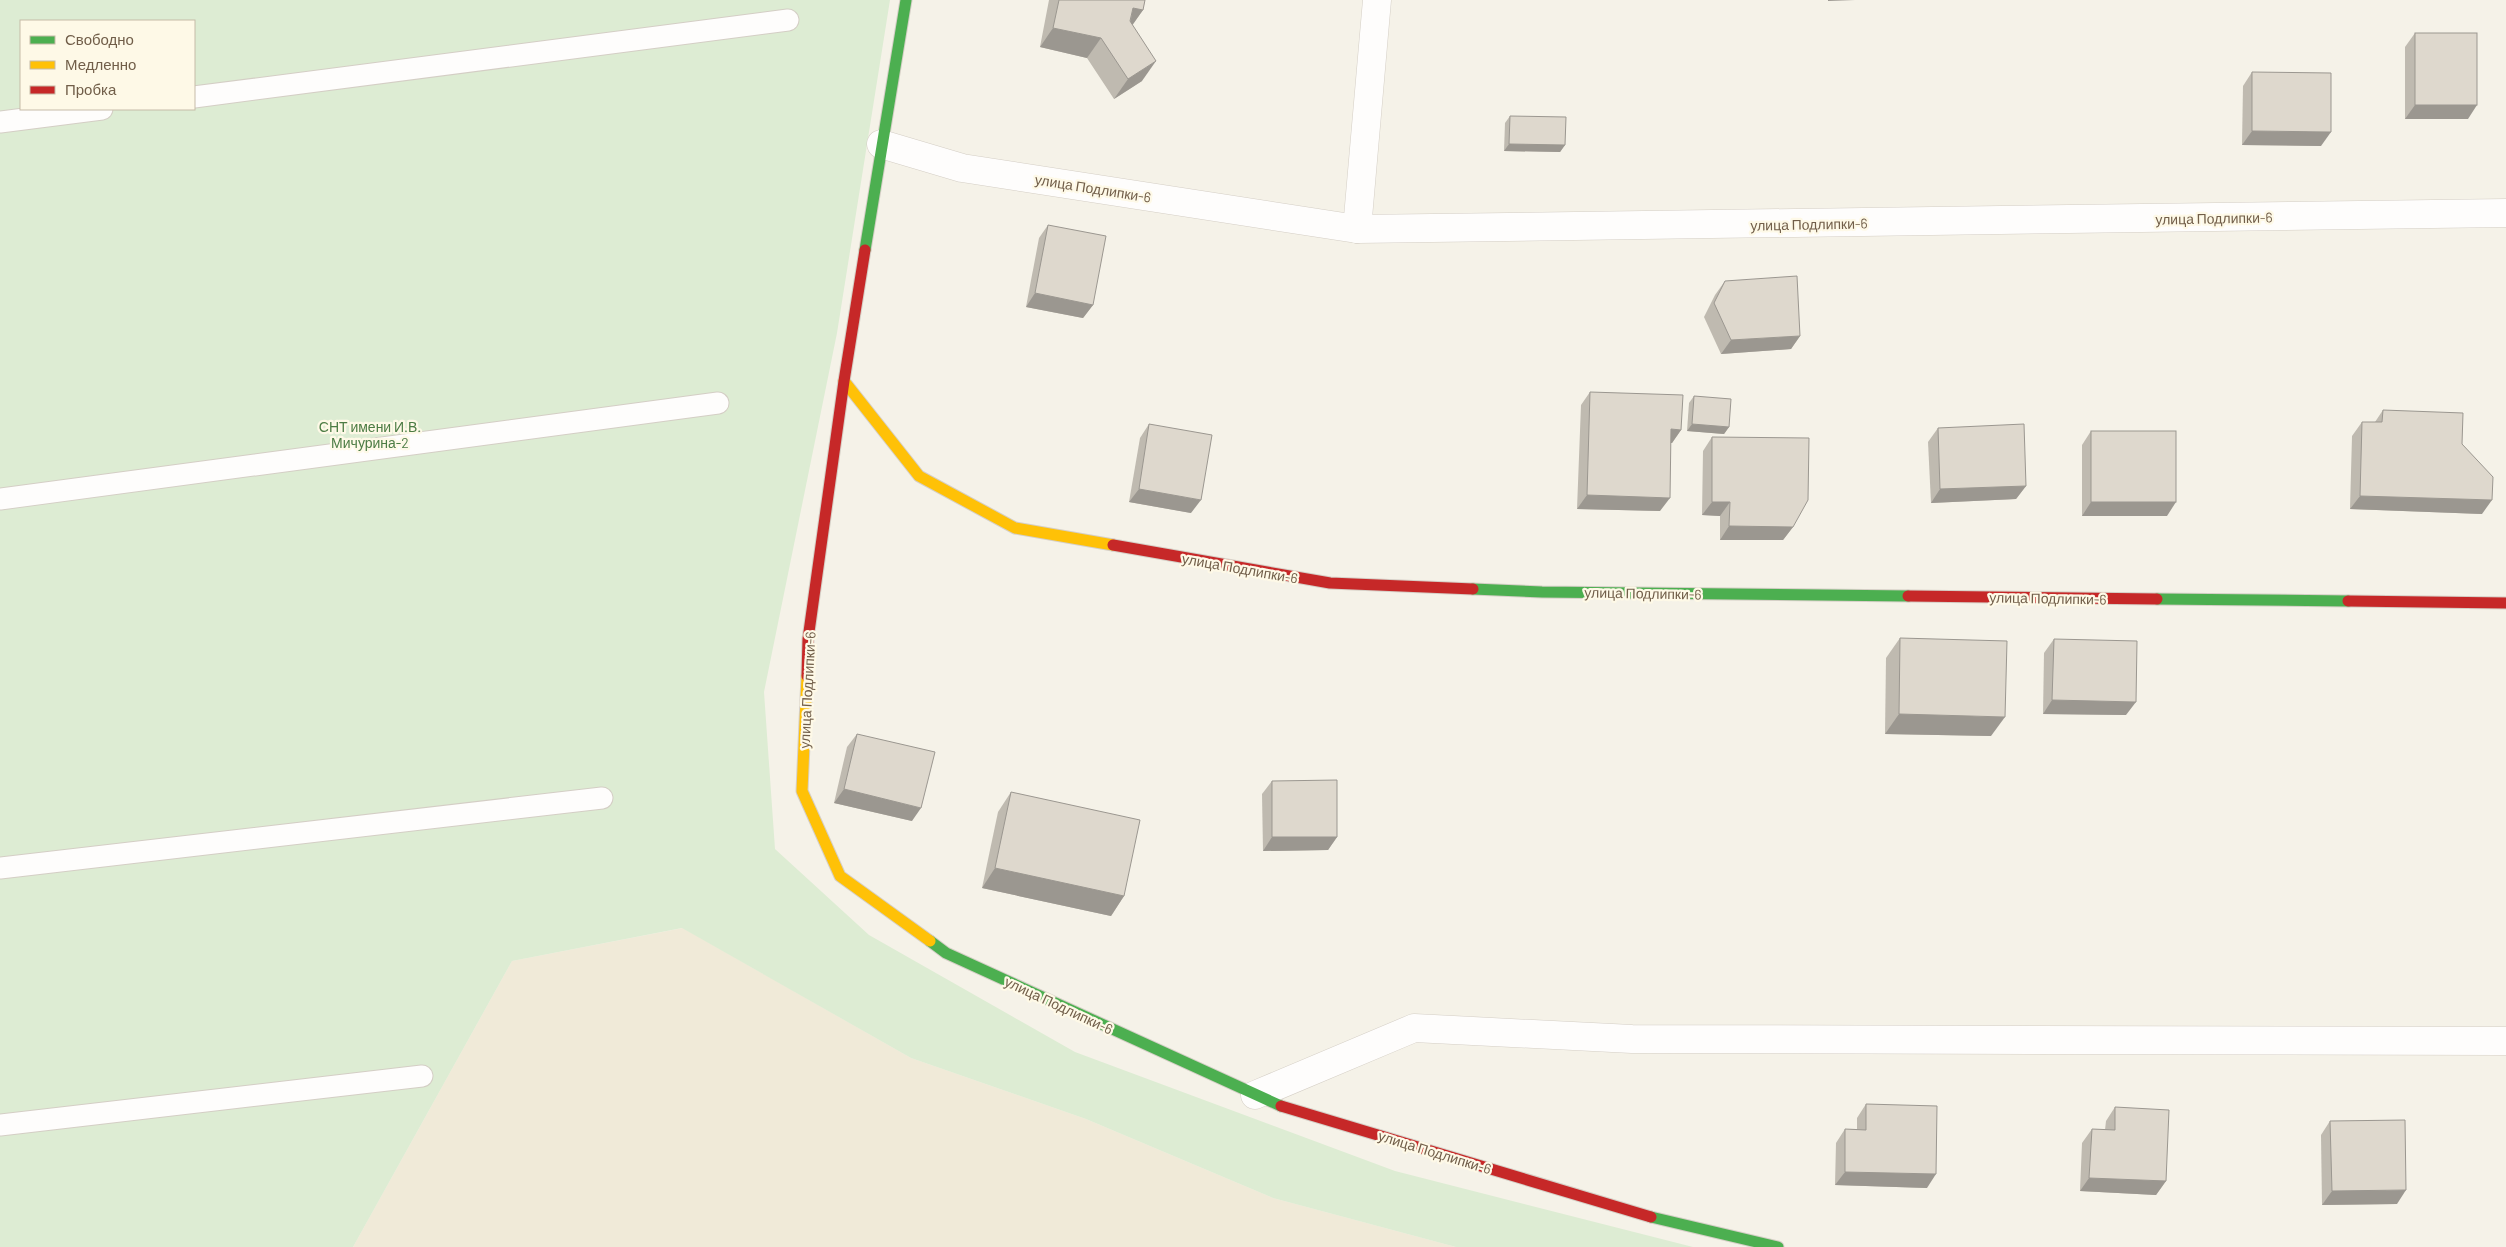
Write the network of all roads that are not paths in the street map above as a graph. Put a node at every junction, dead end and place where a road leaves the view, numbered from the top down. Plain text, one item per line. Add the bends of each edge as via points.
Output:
1 (906, 0) edge
2 (1377, 0) edge
3 (788, 20) dead end
4 (195, 97) edge
5 (94, 110) edge
6 (0, 122) edge
7 (881, 144) junction
8 (2506, 213) edge
9 (1358, 229) junction
10 (844, 381) junction
11 (718, 403) dead end
12 (0, 498) edge
13 (2506, 603) edge
14 (602, 798) dead end
15 (0, 868) edge
16 (2506, 1041) edge
17 (422, 1076) dead end
18 (1254, 1095) junction
19 (0, 1125) edge
20 (1778, 1247) edge

1 - 7 street, улица Подлипки-6
2 - 9 street
3 - 4 lane
5 - 6 lane
7 - 9 street, улица Подлипки-6 via 962,168
7 - 10 street, улица Подлипки-6
8 - 9 street, улица Подлипки-6
10 - 13 street, улица Подлипки-6 via 919,476 1015,528 1330,584 1542,592
10 - 18 street, улица Подлипки-6 via 808,639 802,791 840,876 946,953
11 - 12 lane
14 - 15 lane
16 - 18 street via 1632,1039 1414,1028
17 - 19 lane
18 - 20 street, улица Подлипки-6 via 1286,1108 1652,1216

